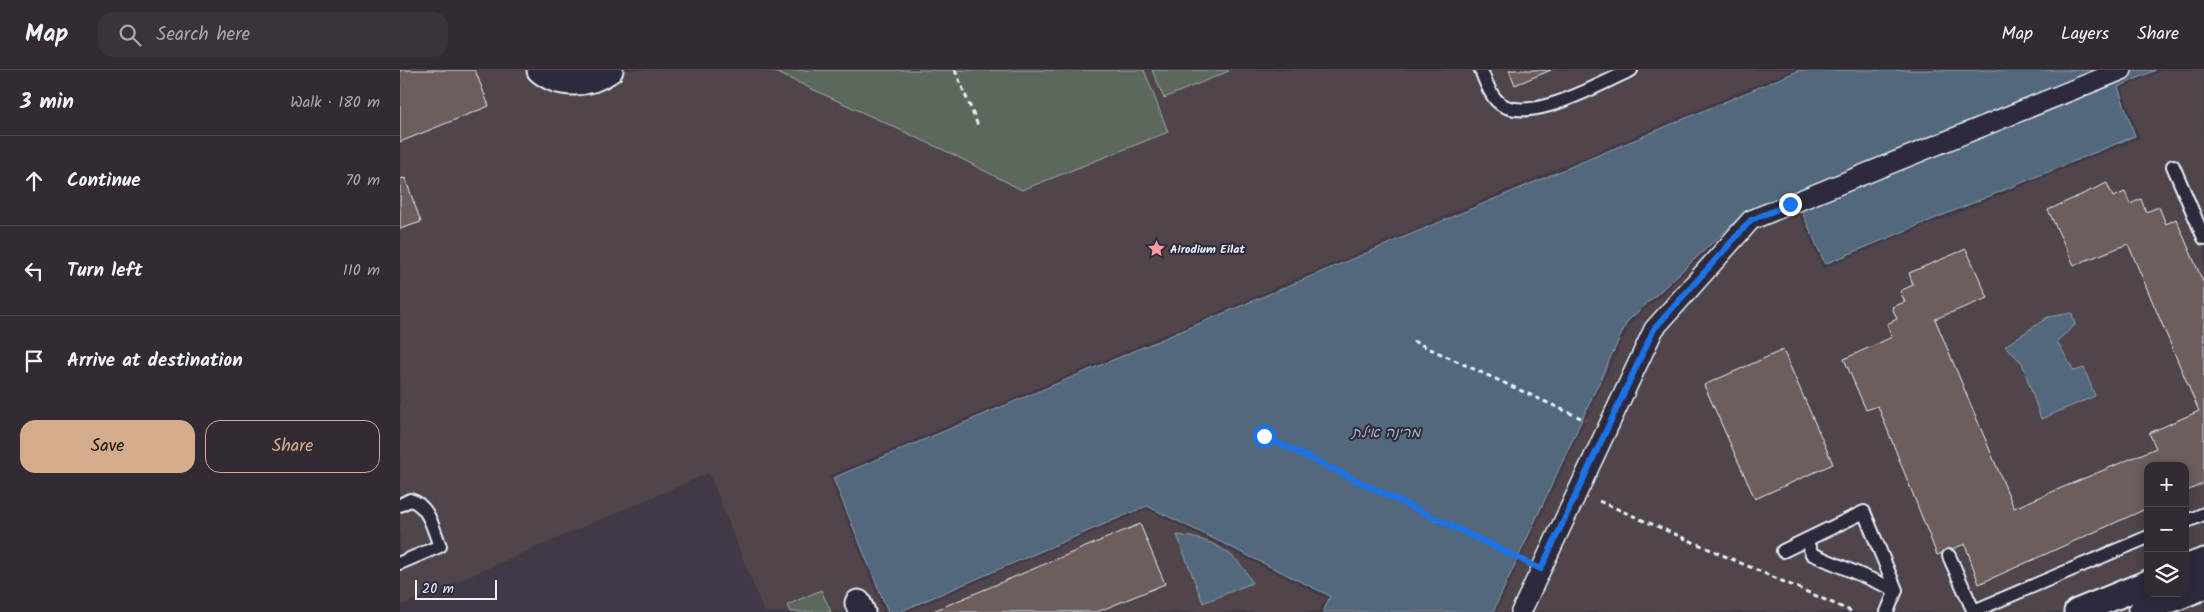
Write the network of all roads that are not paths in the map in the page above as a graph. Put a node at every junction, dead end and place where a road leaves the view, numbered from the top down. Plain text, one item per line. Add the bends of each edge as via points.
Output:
1 (540, 70) edge
2 (610, 70) edge
3 (1481, 70) edge
4 (1631, 70) edge
5 (2122, 70) edge
6 (2173, 166) dead end
7 (2204, 238) edge
8 (400, 505) edge
9 (2204, 514) edge
10 (2189, 520) edge
11 (2144, 539) edge
12 (1806, 540) junction
13 (1783, 551) dead end
14 (1949, 556) dead end
15 (2204, 561) edge
16 (400, 563) edge
17 (2189, 567) edge
18 (2204, 586) edge
19 (2189, 589) edge
20 (1896, 590) junction
21 (2150, 597) edge
22 (1974, 611) edge
23 (1521, 612) edge
24 (1887, 612) edge
25 (2077, 612) edge

1 - 2 street via 546,76 564,82 584,82
3 - 4 lane via 1497,101 1511,110 1545,107
5 - 23 street via 1751,220 1654,329
6 - 7 lane
8 - 16 lane via 410,500 418,502 426,511 440,546
9 - 10 lane
11 - 22 lane
12 - 13 lane
12 - 20 lane via 1812,554
12 - 20 lane via 1864,512
14 - 22 lane
15 - 17 street
18 - 19 street
20 - 24 lane
21 - 25 street

